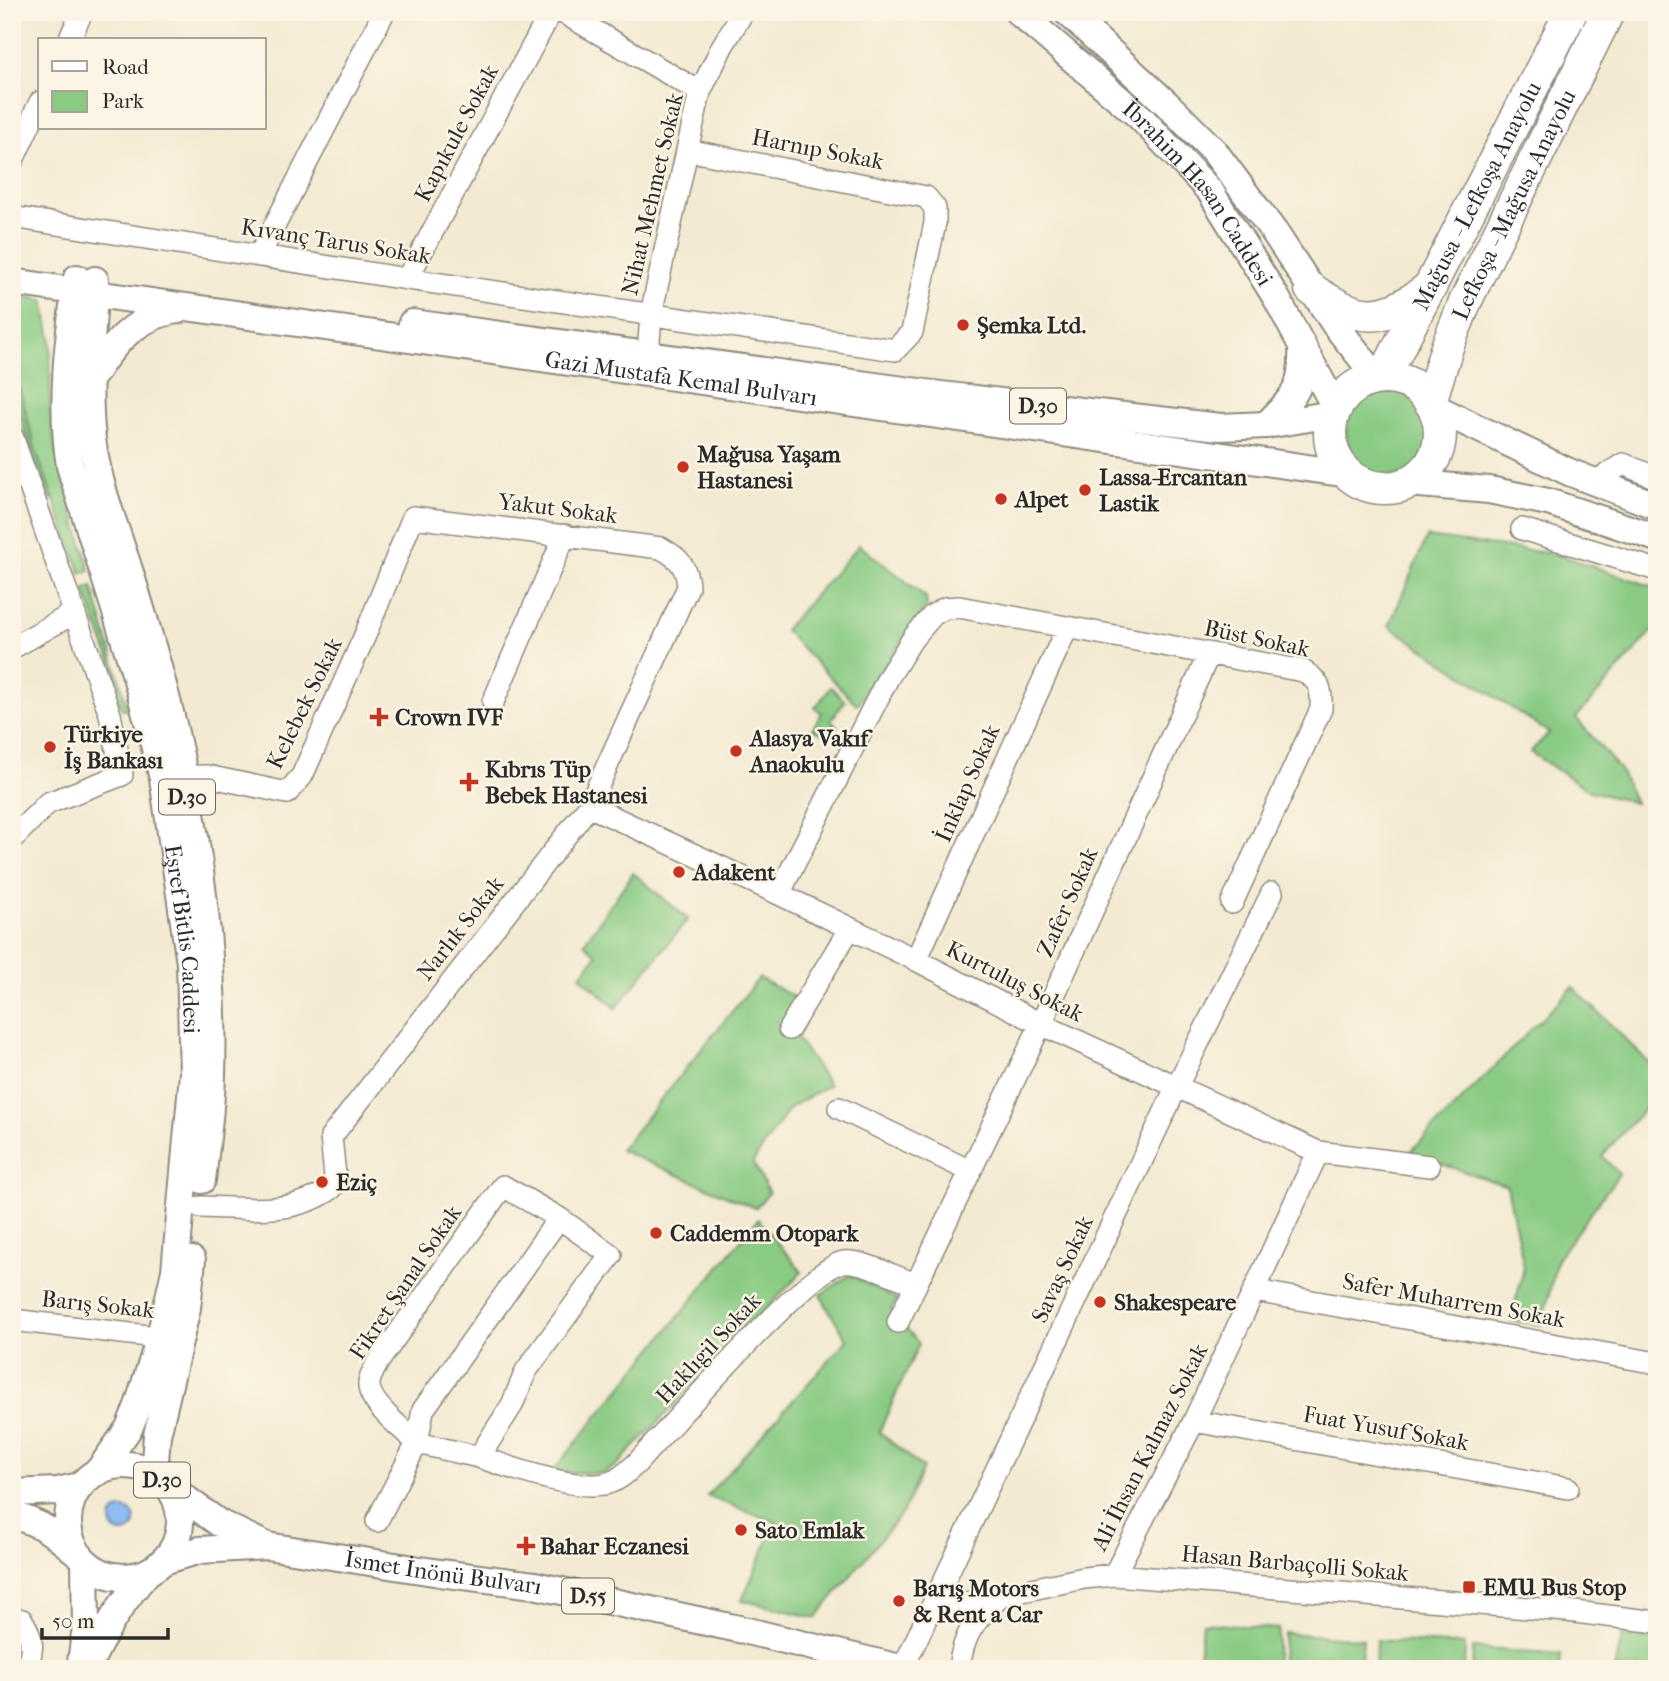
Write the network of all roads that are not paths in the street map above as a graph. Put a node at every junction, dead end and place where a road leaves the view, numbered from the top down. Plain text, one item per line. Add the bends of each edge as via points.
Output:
1 (82, 12) edge
2 (384, 12) edge
3 (551, 12) edge
4 (562, 12) edge
5 (743, 12) edge
6 (1018, 12) edge
7 (1067, 12) edge
8 (1571, 12) edge
9 (1608, 12) edge
10 (70, 38) edge
11 (700, 92) junction
12 (38, 106) edge
13 (687, 150) junction
14 (12, 162) edge
15 (934, 208) joint
16 (12, 217) edge
17 (259, 256) junction
18 (12, 270) edge
19 (407, 279) junction
20 (12, 282) edge
21 (1433, 284) junction
22 (85, 286) junction
23 (44, 287) junction
24 (1311, 289) junction
25 (190, 309) junction
26 (651, 314) junction
27 (1303, 343) junction
28 (648, 355) junction
29 (79, 375) junction
30 (1380, 378) junction
31 (1432, 404) junction
32 (1335, 411) junction
33 (1266, 425) junction
34 (14, 447) edge
35 (1349, 474) junction
36 (1657, 478) edge
37 (1595, 482) junction
38 (1408, 483) junction
39 (1657, 506) edge
40 (413, 517) joint
41 (1522, 529) dead end
42 (565, 535) junction
43 (1657, 538) edge
44 (687, 570) joint
45 (1657, 570) edge
46 (74, 613) junction
47 (1067, 628) junction
48 (12, 648) edge
49 (1209, 654) junction
50 (493, 702) dead end
51 (151, 733) junction
52 (116, 740) junction
53 (173, 777) junction
54 (589, 806) junction
55 (12, 839) edge
56 (1272, 893) dead end
57 (779, 894) junction
58 (1256, 924) junction
59 (850, 928) junction
60 (916, 960) junction
61 (1041, 1024) junction
62 (789, 1029) dead end
63 (1176, 1088) junction
64 (839, 1108) dead end
65 (1318, 1153) junction
66 (1429, 1166) dead end
67 (970, 1171) junction
68 (200, 1207) junction
69 (559, 1218) junction
70 (916, 1284) junction
71 (1255, 1291) junction
72 (12, 1320) edge
73 (898, 1322) dead end
74 (169, 1338) junction
75 (1651, 1362) edge
76 (1194, 1421) junction
77 (417, 1443) junction
78 (479, 1457) junction
79 (89, 1479) junction
80 (161, 1480) junction
81 (1568, 1488) dead end
82 (12, 1493) edge
83 (12, 1515) edge
84 (377, 1521) dead end
85 (267, 1546) junction
86 (81, 1557) junction
87 (156, 1566) junction
88 (1114, 1575) junction
89 (1000, 1597) junction
90 (932, 1610) junction
91 (12, 1618) edge
92 (1657, 1622) edge
93 (26, 1669) edge
94 (80, 1669) edge
95 (87, 1669) edge
96 (904, 1669) edge
97 (958, 1669) edge

1 - 10 street
2 - 17 street
3 - 19 street, Kapıkule Sokak
4 - 11 street
5 - 11 street, Nihat Mehmet Sokak
6 - 27 main road, İbrahim Hasan Caddesi via 1140,117 1210,191
7 - 24 main road, İbrahim Hasan Caddesi via 1214,151
8 - 21 highway, Mağusa - Lefkoşa Anayolu
9 - 31 highway, Lefkoşa - Mağusa Anayolu via 1466,300
11 - 13 street, Nihat Mehmet Sokak
12 - 14 street
13 - 15 street, Harnıp Sokak via 926,197
13 - 26 street, Nihat Mehmet Sokak
15 - 26 street, Kıvanç Tarus Sokak via 935,223 912,332 895,349
16 - 17 street, Kıvanç Tarus Sokak
17 - 19 street, Kıvanç Tarus Sokak
18 - 22 main road, Gazi Mustafa Kemal Bulvarı
19 - 26 street, Kıvanç Tarus Sokak
20 - 23 main road, Gazi Mustafa Kemal Bulvarı
21 - 24 highway via 1408,304 1380,315 1352,313
21 - 30 highway, Mağusa - Lefkoşa Anayolu
22 - 23 main road, Gazi Mustafa Kemal Bulvarı
22 - 25 main road, Gazi Mustafa Kemal Bulvarı / D.30
22 - 28 main road, Gazi Mustafa Kemal Bulvarı / D.30
22 - 29 main road, Eşref Bitlis Caddesi / D.30
23 - 29 main road
24 - 30 main road, İbrahim Hasan Caddesi
25 - 29 main road via 146,319
25 - 35 main road, Gazi Mustafa Kemal Bulvarı / D.30
26 - 28 street, Nihat Mehmet Sokak
27 - 32 main road, İbrahim Hasan Caddesi
27 - 33 main road via 1303,372 1296,390
28 - 33 main road, Gazi Mustafa Kemal Bulvarı / D.30 via 1220,427
29 - 51 main road, Eşref Bitlis Caddesi / D.30 via 65,437 70,466
29 - 53 main road, Eşref Bitlis Caddesi / D.30 via 96,460 158,670
30 - 31 highway via 1401,380
30 - 32 highway via 1346,394
31 - 37 main road
31 - 38 highway via 1440,424 1440,442 1434,459
32 - 33 main road, Gazi Mustafa Kemal Bulvarı / D.30
32 - 35 highway via 1330,440
34 - 46 street
35 - 38 highway, D.30 via 1377,488
36 - 37 street via 1623,464
37 - 39 main road
38 - 43 main road via 1489,490 1548,502
40 - 42 street, Yakut Sokak
40 - 53 street, Kelebek Sokak via 361,646 295,786 288,793 207,776
41 - 45 street
42 - 44 street, Yakut Sokak via 661,548
42 - 50 street
44 - 54 street, Narlık Sokak via 688,587
46 - 48 street
46 - 52 street
47 - 49 street, Büst Sokak
47 - 57 street, Büst Sokak via 959,607 933,615 888,678
47 - 60 street, İnklap Sokak
49 - 58 street, Büst Sokak via 1303,671 1316,678 1322,690 1321,709 1233,901
49 - 61 street, Zafer Sokak
51 - 52 street
51 - 53 main road, Eşref Bitlis Caddesi / D.30
52 - 55 street via 122,775 48,803
53 - 68 main road, Eşref Bitlis Caddesi / D.30 via 205,905 209,966 212,1075
53 - 74 main road, Eşref Bitlis Caddesi / D.30 via 190,963 193,1074
54 - 57 street, Kurtuluş Sokak
54 - 68 street, Narlık Sokak via 331,1137 332,1188 299,1205
56 - 58 street, Savaş Sokak
57 - 59 street, Kurtuluş Sokak
58 - 63 street, Savaş Sokak
59 - 60 street, Kurtuluş Sokak
59 - 62 street
60 - 61 street, Kurtuluş Sokak
61 - 63 street, Kurtuluş Sokak
61 - 67 street, Zafer Sokak
63 - 65 street, Kurtuluş Sokak
63 - 90 street, Savaş Sokak
64 - 67 street
65 - 66 street, Kurtuluş Sokak
65 - 71 street, Ali İhsan Kalmaz Sokak
67 - 70 street, Zafer Sokak
68 - 74 main road, Eşref Bitlis Caddesi / D.30 via 187,1308
69 - 77 street via 423,1409
69 - 77 street, Fikret Şanal Sokak via 503,1186 378,1362 369,1381 370,1391 382,1410
69 - 78 street, Fikret Şanal Sokak via 611,1255 526,1371 513,1405
70 - 73 street, Zafer Sokak
70 - 78 street, Haklıgil Sokak via 856,1263 843,1261 828,1268 792,1297 636,1463 608,1484 542,1478
71 - 75 street, Safer Muharrem Sokak
71 - 76 street, Ali İhsan Kalmaz Sokak
72 - 74 street, Barış Sokak
74 - 79 main road, Eşref Bitlis Caddesi / D.30 via 130,1428
74 - 80 main road, Eşref Bitlis Caddesi / D.30 via 157,1435
76 - 81 street, Fuat Yusuf Sokak
76 - 88 street, Ali İhsan Kalmaz Sokak
77 - 78 street, Haklıgil Sokak
77 - 84 street
79 - 80 main road, D.30 via 112,1466 127,1465
79 - 82 main road via 58,1490
79 - 86 main road, D.30 via 72,1498 68,1511 69,1532
80 - 85 main road, İsmet İnönü Bulvarı / D.55 via 219,1523
80 - 87 main road, D.30 via 178,1508 179,1532 173,1548
83 - 86 main road via 51,1530
85 - 87 main road, İsmet İnönü Bulvarı / D.55 via 200,1550
85 - 96 main road, İsmet İnönü Bulvarı / D.55 via 534,1585
86 - 87 main road via 99,1572 115,1577 132,1577
86 - 94 main road via 86,1627
87 - 95 main road via 124,1599
88 - 89 street, Hasan Barbaçolli Sokak
88 - 92 street, Hasan Barbaçolli Sokak
89 - 90 street, Hasan Barbaçolli Sokak
89 - 97 street via 970,1629
90 - 96 street, Savaş Sokak
91 - 93 street via 22,1620 29,1633 33,1650

